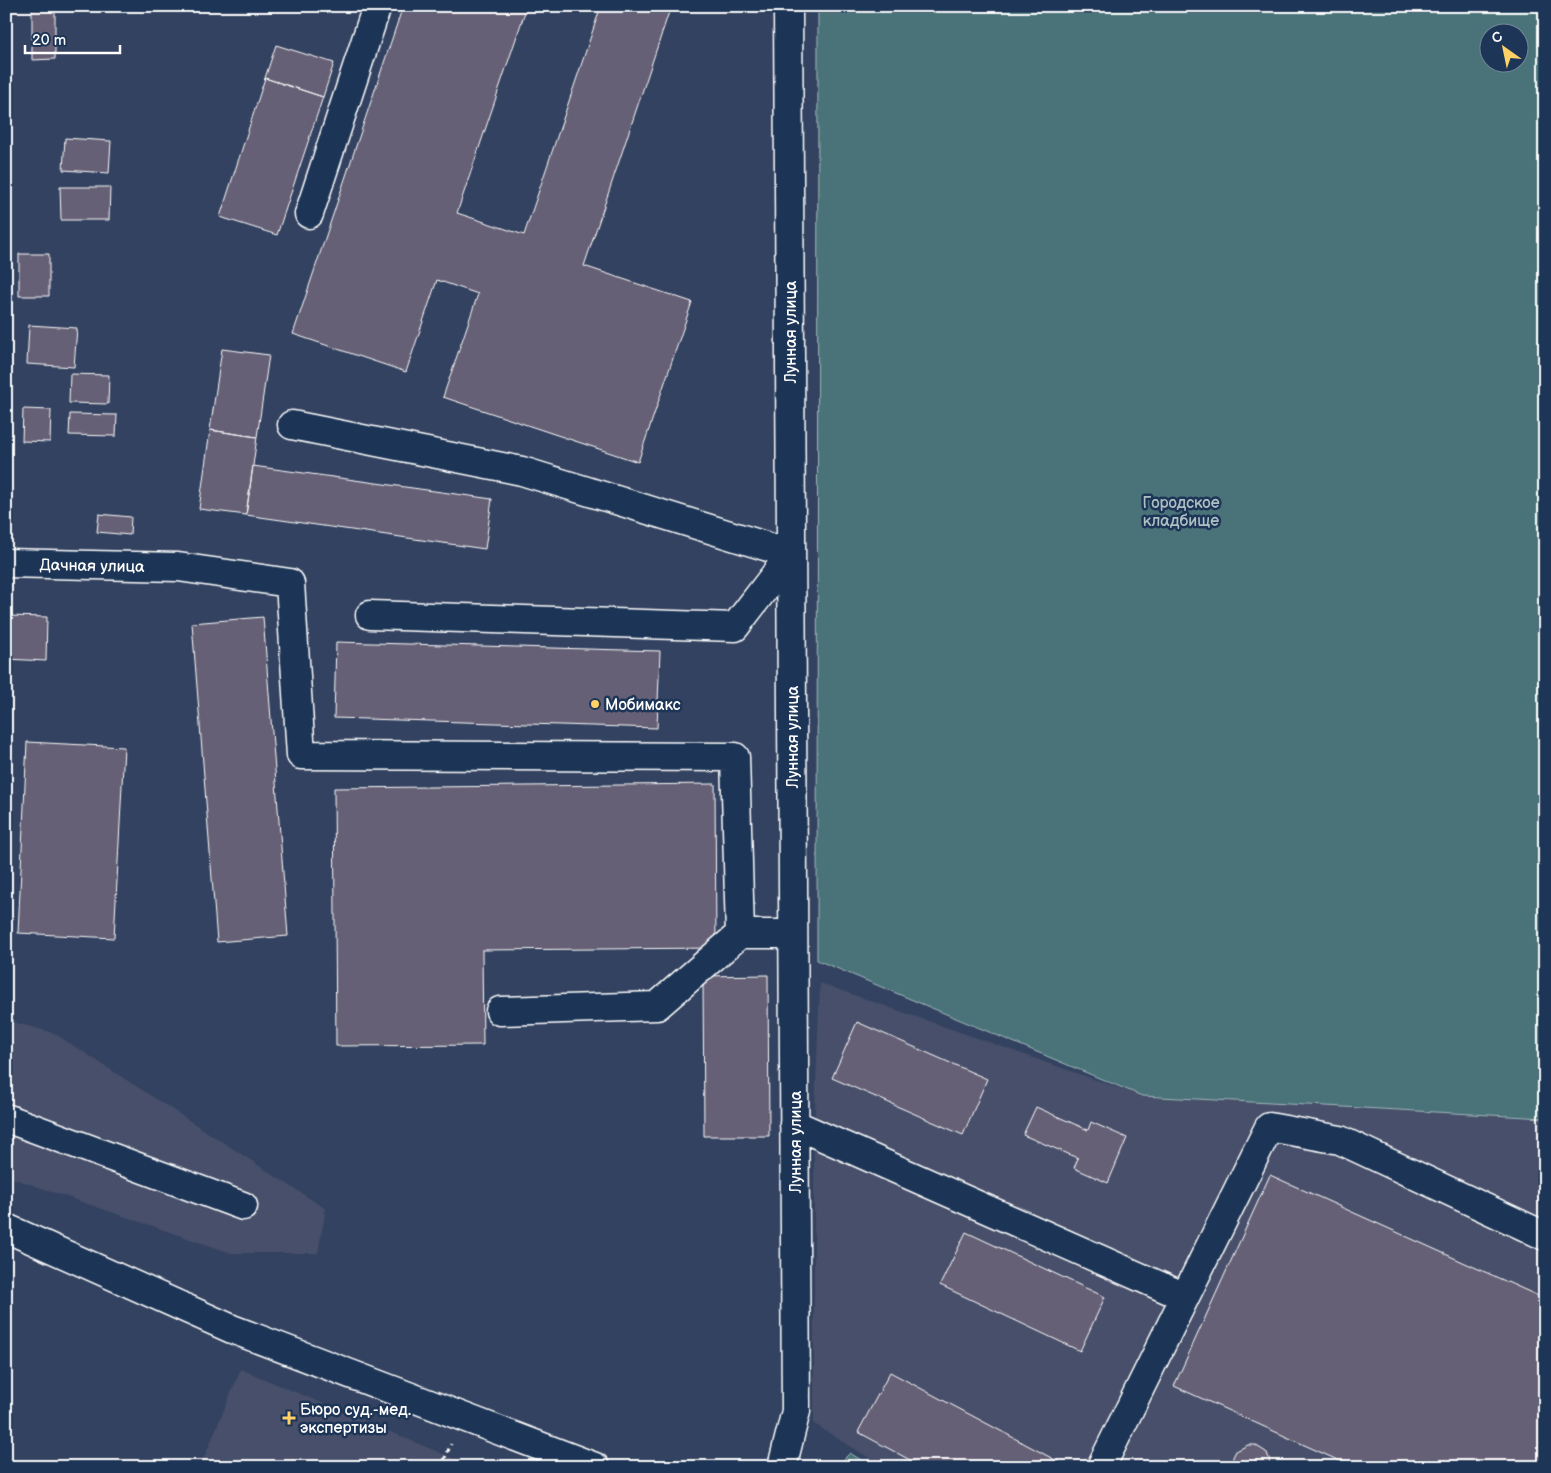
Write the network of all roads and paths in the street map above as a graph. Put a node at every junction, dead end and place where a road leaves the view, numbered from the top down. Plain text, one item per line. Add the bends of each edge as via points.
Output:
1 (377, 6) edge
2 (788, 6) edge
3 (309, 214) dead end
4 (292, 425) dead end
5 (791, 554) junction
6 (6, 563) edge
7 (370, 615) dead end
8 (740, 934) junction
9 (793, 934) junction
10 (500, 1011) dead end
11 (6, 1118) edge
12 (794, 1124) junction
13 (243, 1206) dead end
14 (6, 1228) edge
15 (1545, 1236) edge
16 (1185, 1297) junction
17 (595, 1467) edge
18 (782, 1467) edge
19 (1102, 1467) edge

1 - 3 street
2 - 5 street, Лунная улица
4 - 5 street via 522,471
5 - 7 street via 735,626
5 - 9 street, Лунная улица
6 - 8 street, Дачная улица via 178,567 290,583 301,755 734,756
8 - 9 street
8 - 10 street via 657,1006
9 - 12 street, Лунная улица
11 - 13 street
12 - 16 street
12 - 18 street, Лунная улица via 796,1411
14 - 17 street via 232,1329
15 - 16 street via 1340,1140 1269,1127
16 - 19 street

